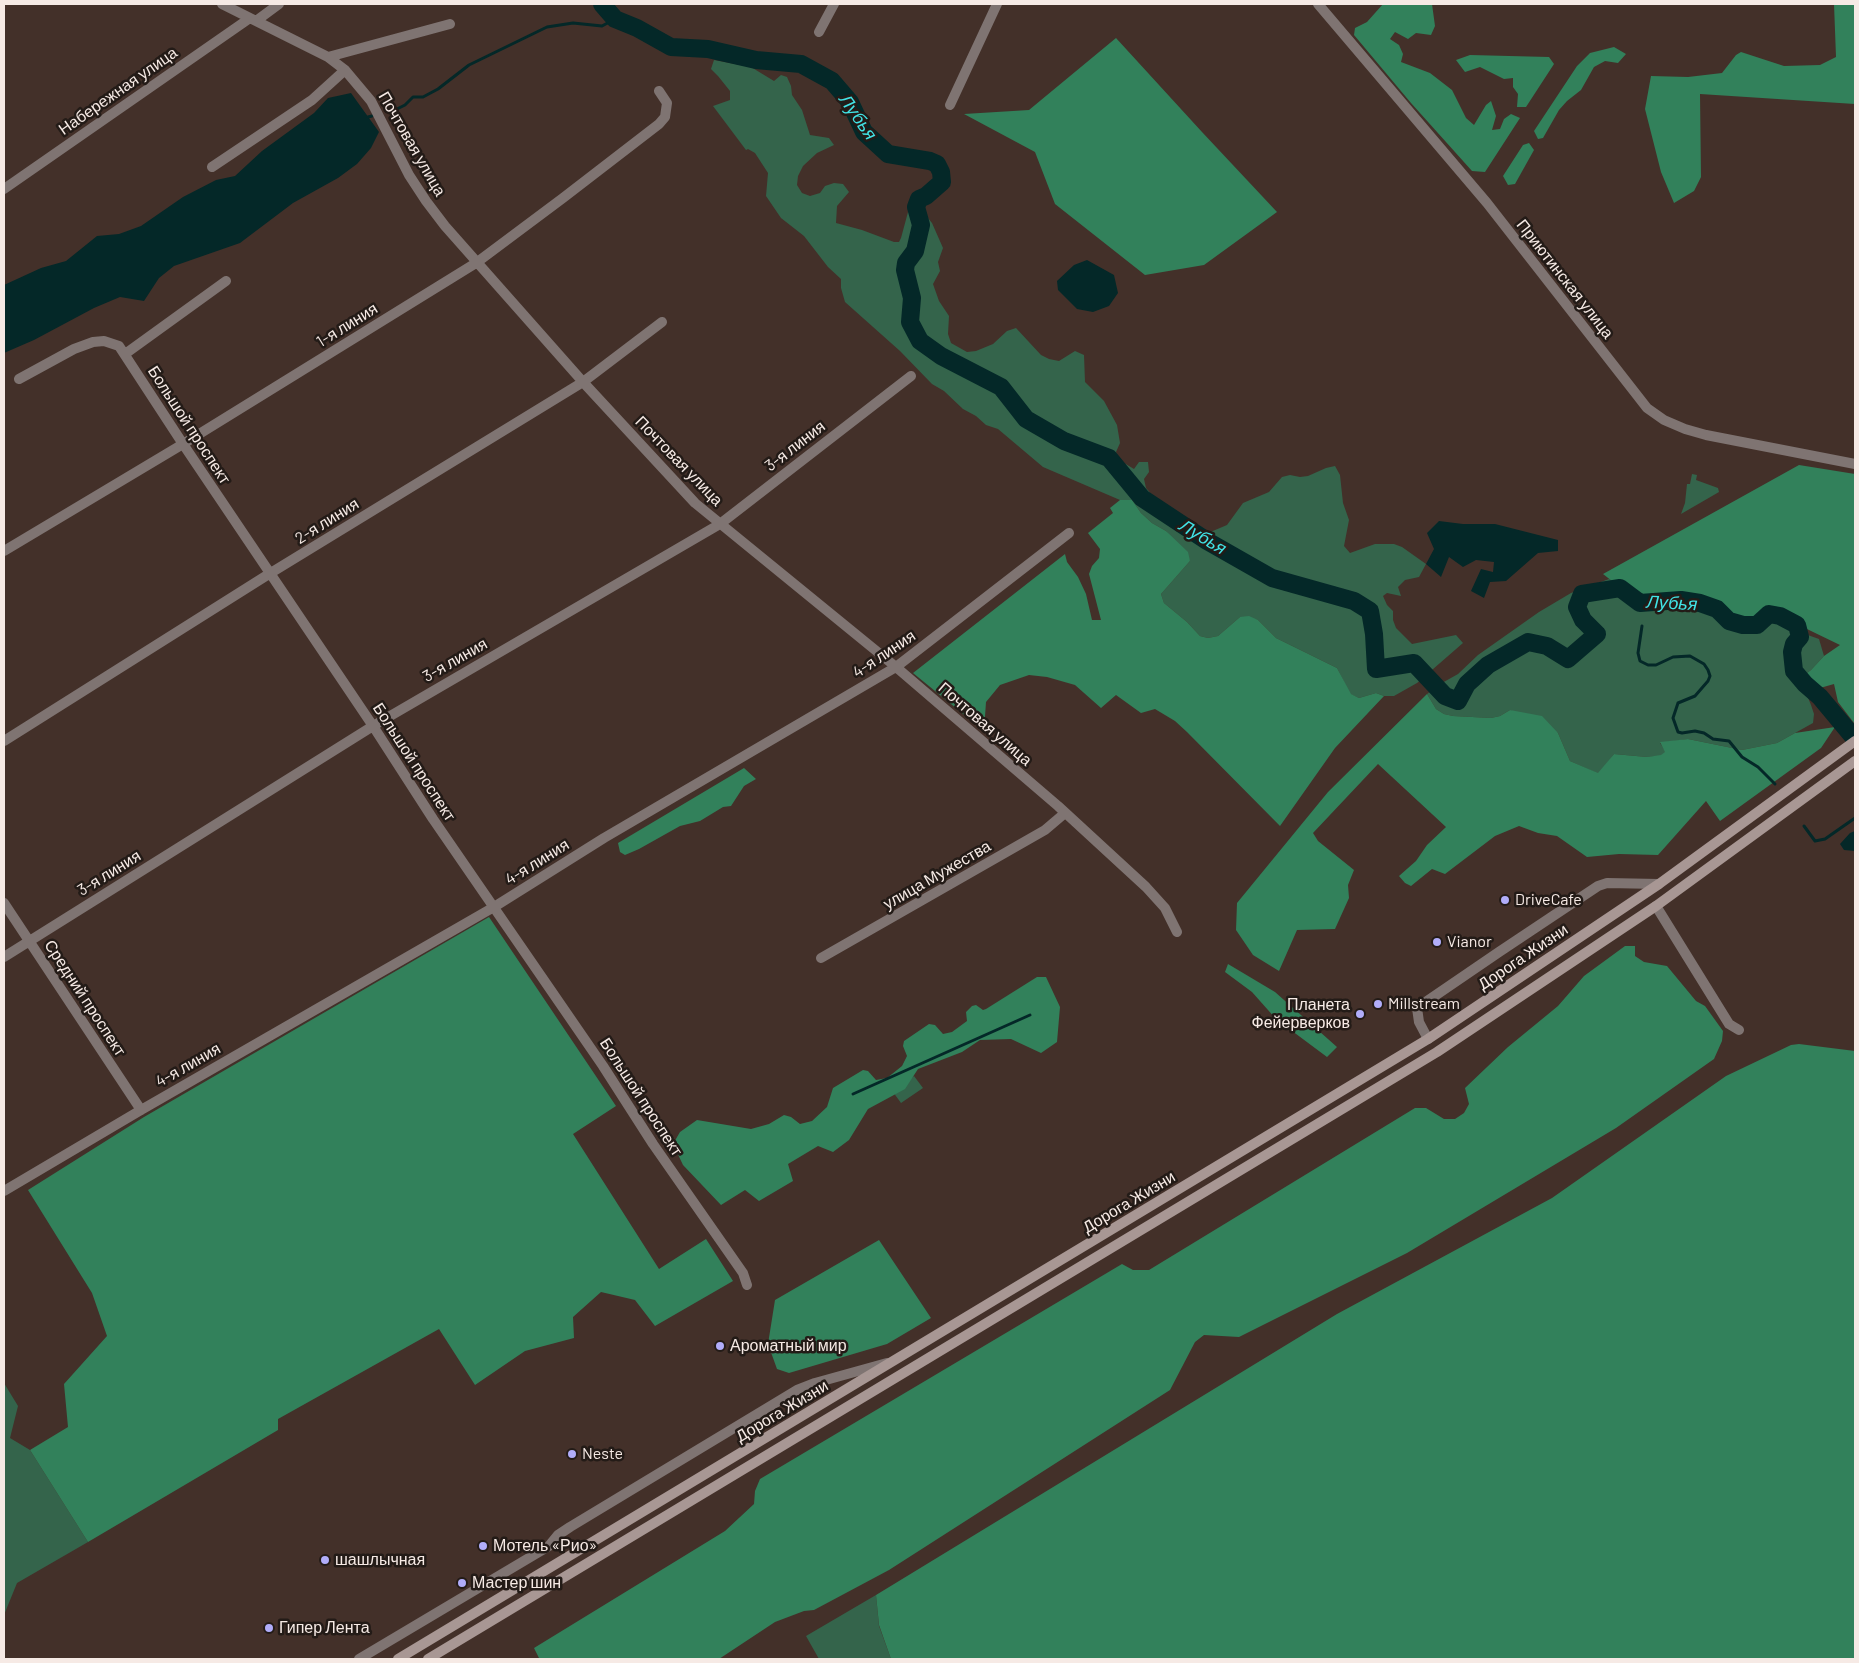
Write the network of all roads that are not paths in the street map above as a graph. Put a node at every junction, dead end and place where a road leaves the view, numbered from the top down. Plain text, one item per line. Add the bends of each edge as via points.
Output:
1 (222, 4) edge
2 (279, 4) edge
3 (834, 4) edge
4 (997, 4) edge
5 (1318, 4) edge
6 (253, 19) junction
7 (450, 24) dead end
8 (820, 32) dead end
9 (328, 57) junction
10 (345, 70) junction
11 (659, 92) dead end
12 (950, 105) dead end
13 (212, 167) dead end
14 (4, 189) edge
15 (476, 263) junction
16 (226, 281) dead end
17 (662, 322) dead end
18 (126, 354) junction
19 (911, 376) dead end
20 (19, 380) dead end
21 (583, 382) junction
22 (182, 444) junction
23 (1855, 464) edge
24 (720, 524) junction
25 (1069, 532) dead end
26 (4, 551) edge
27 (269, 574) junction
28 (896, 667) junction
29 (373, 726) junction
30 (4, 741) edge
31 (1855, 742) edge
32 (1852, 763) edge
33 (1065, 813) junction
34 (1659, 884) junction
35 (4, 903) edge
36 (1656, 906) junction
37 (494, 907) junction
38 (1177, 932) dead end
39 (29, 941) junction
40 (4, 957) edge
41 (821, 958) dead end
42 (1739, 1030) dead end
43 (1428, 1039) junction
44 (141, 1110) junction
45 (4, 1191) edge
46 (747, 1285) dead end
47 (893, 1362) junction
48 (359, 1659) edge
49 (398, 1659) edge
50 (428, 1659) edge

1 - 6 street, Почтовая улица
2 - 6 street, Набережная улица
3 - 8 street
4 - 12 street
5 - 23 street, Приютинская улица via 1487,203 1647,408 1664,420 1706,435
6 - 9 street, Почтовая улица
6 - 14 street, Набережная улица
7 - 9 street
9 - 10 street, Почтовая улица
10 - 13 street via 312,100
10 - 15 street, Почтовая улица via 372,101 408,175
11 - 15 street, 1-я линия via 667,103 665,117 659,124
15 - 21 street, Почтовая улица
15 - 22 street, 1-я линия
16 - 18 street
17 - 21 street, 2-я линия
18 - 20 street, Большой проспект via 113,343 93,342
18 - 22 street, Большой проспект
19 - 24 street, 3-я линия
21 - 24 street, Почтовая улица via 695,503
21 - 27 street, 2-я линия
22 - 26 street, 1-я линия
22 - 27 street, Большой проспект
24 - 28 street, Почтовая улица
24 - 29 street, 3-я линия
25 - 28 street, 4-я линия
27 - 29 street, Большой проспект
27 - 30 street, 2-я линия
28 - 33 street, Почтовая улица
28 - 37 street, 4-я линия via 604,838
29 - 37 street, Большой проспект
29 - 39 street, 3-я линия
31 - 34 main road, Дорога Жизни
32 - 36 main road, Дорога Жизни
33 - 38 street, Почтовая улица via 1146,887 1165,908
33 - 41 street, улица Мужества via 1045,830
34 - 43 main road, Дорога Жизни
34 - 43 street via 1607,883 1598,886 1498,952 1418,1008
35 - 39 street, Средний проспект
36 - 42 street via 1729,1024
36 - 50 main road, Дорога Жизни via 1437,1052
37 - 44 street, 4-я линия
37 - 46 street, Большой проспект via 743,1273
39 - 40 street, 3-я линия
39 - 44 street, Средний проспект
43 - 47 main road, Дорога Жизни
44 - 45 street, 4-я линия
47 - 48 street via 815,1382 798,1390 558,1534 549,1546
47 - 49 main road, Дорога Жизни

